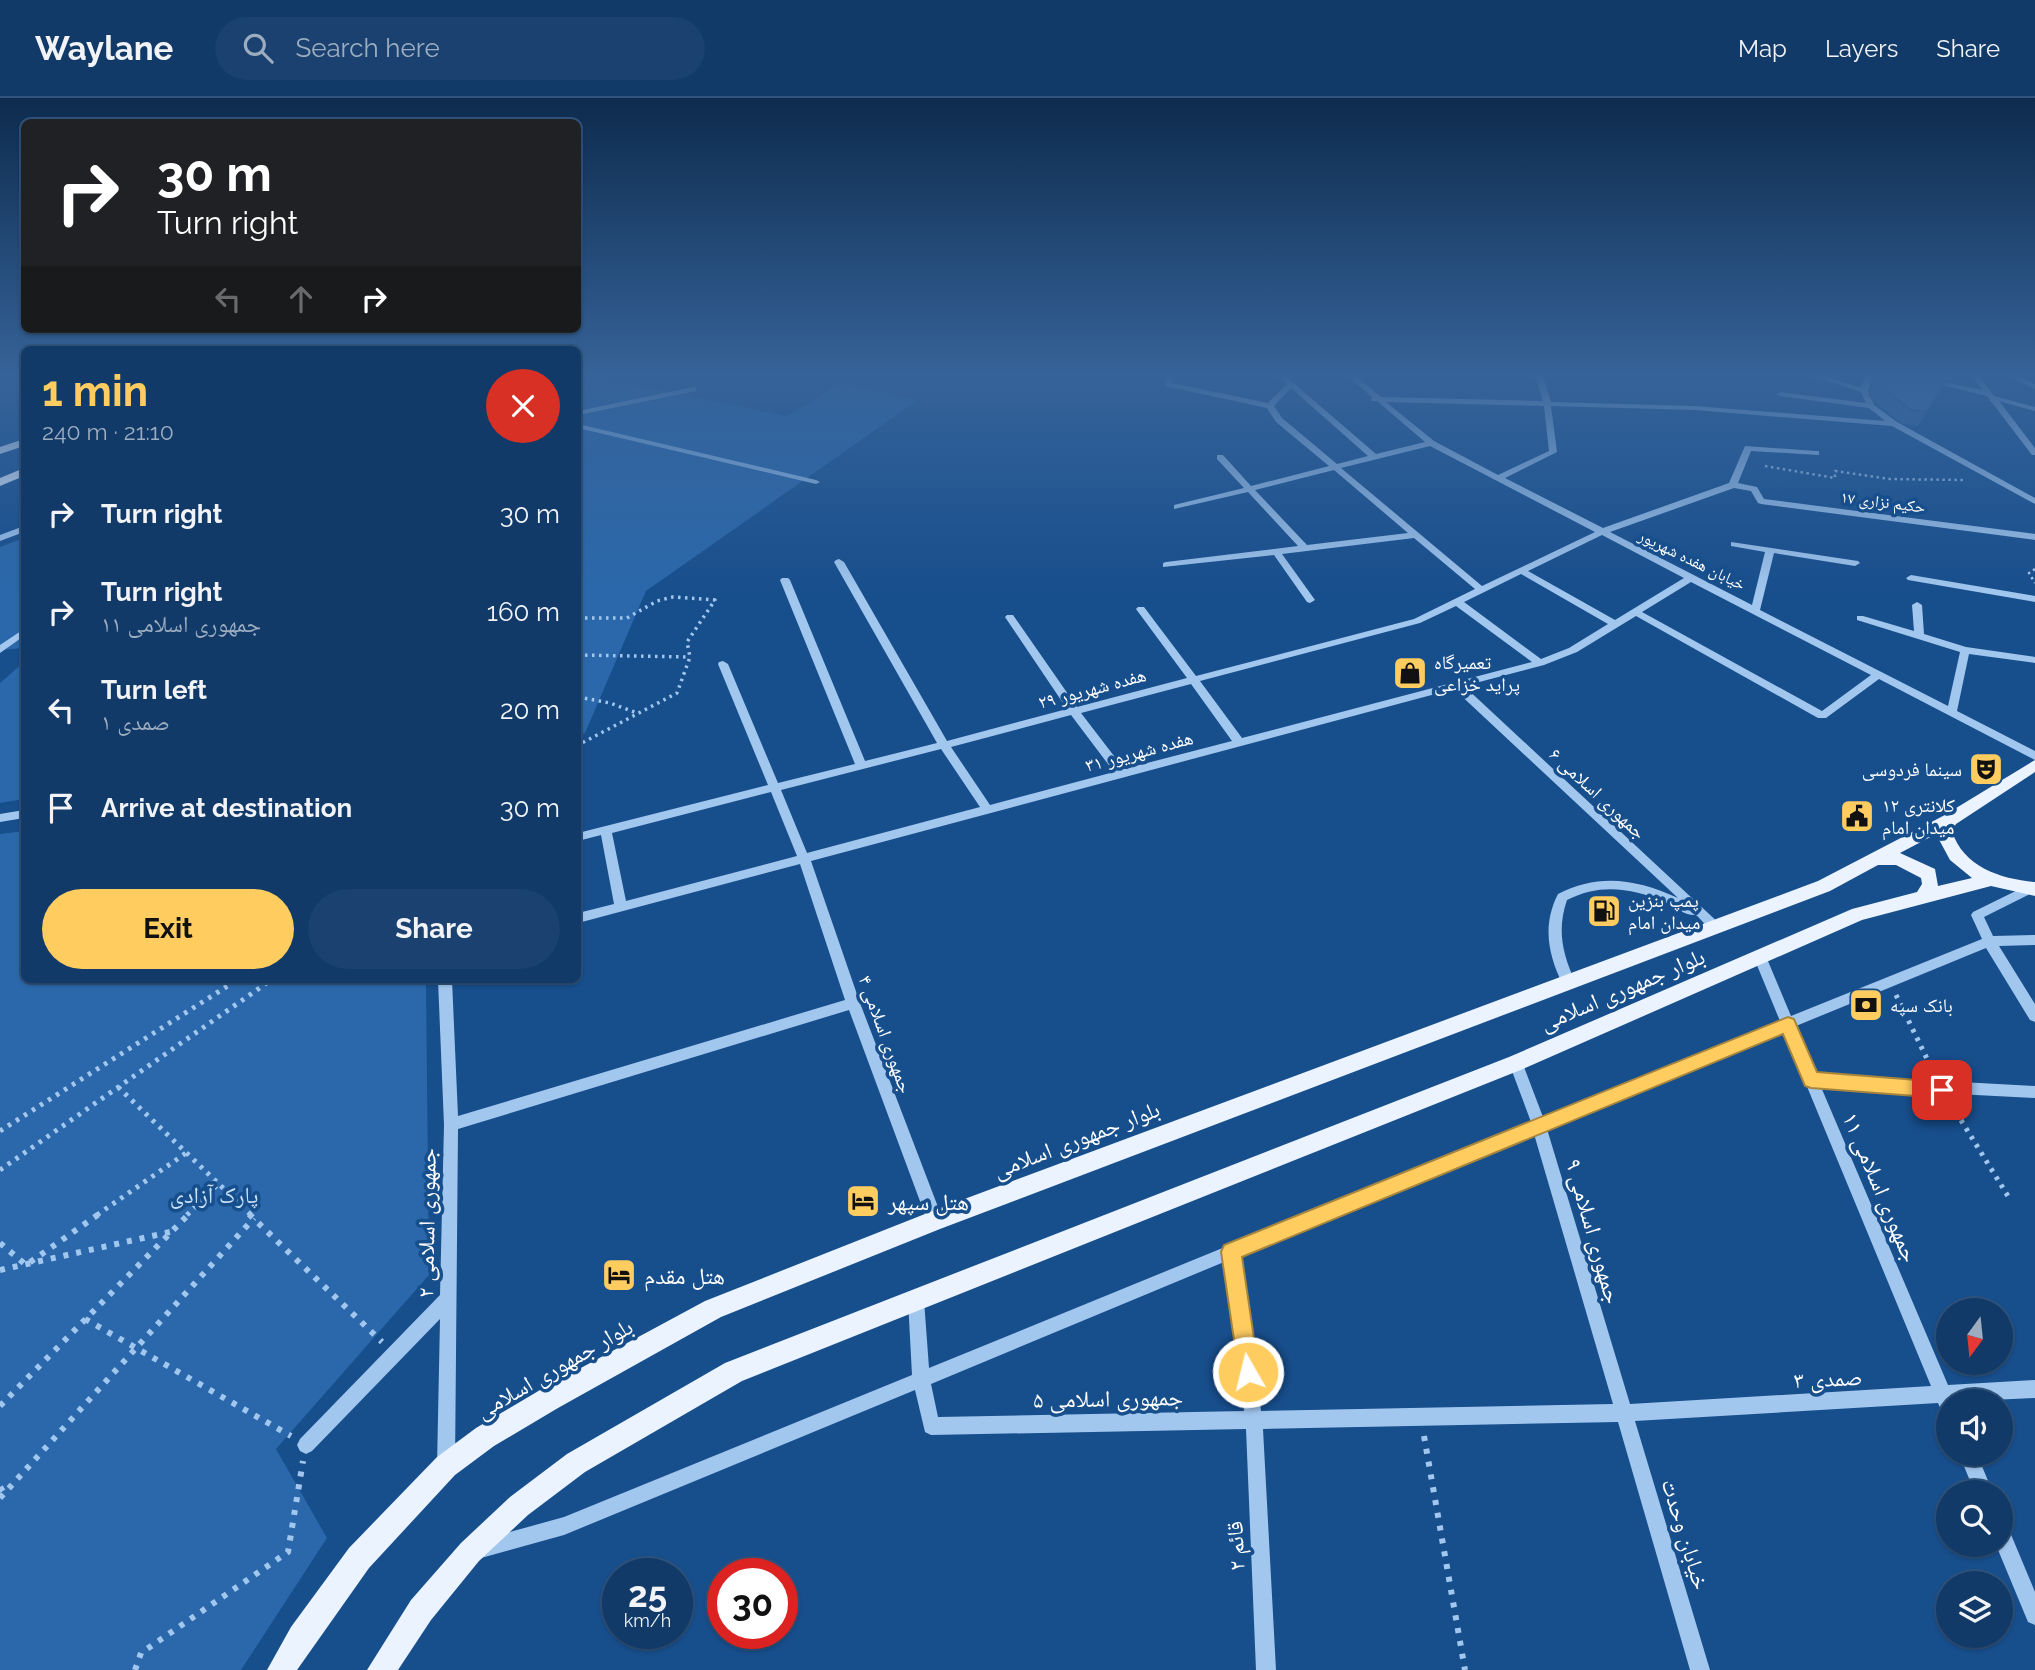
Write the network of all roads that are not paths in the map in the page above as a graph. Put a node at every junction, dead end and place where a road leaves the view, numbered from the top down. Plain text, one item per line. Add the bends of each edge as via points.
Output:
1 (665, 446) edge
2 (1311, 446) edge
3 (1362, 446) edge
4 (1417, 446) edge
5 (1437, 446) edge
6 (1552, 446) edge
7 (1935, 446) edge
8 (1816, 453) dead end
9 (1220, 457) dead end
10 (1374, 457) junction
11 (1334, 466) junction
12 (21, 473) edge
13 (1498, 478) junction
14 (0, 482) edge
15 (816, 482) dead end
16 (1733, 485) junction
17 (1248, 487) junction
18 (2035, 501) edge
19 (1177, 508) dead end
20 (21, 530) edge
21 (1601, 532) junction
22 (1414, 535) junction
23 (2035, 537) edge
24 (0, 538) edge
25 (1734, 544) dead end
26 (1305, 548) junction
27 (1276, 551) junction
28 (1770, 551) junction
29 (839, 562) dead end
30 (1855, 562) dead end
31 (1166, 565) dead end
32 (1523, 572) junction
33 (1692, 577) junction
34 (1911, 578) dead end
35 (785, 580) dead end
36 (1480, 589) junction
37 (2035, 599) edge
38 (1310, 600) dead end
39 (1456, 601) junction
40 (1917, 605) dead end
41 (1141, 608) dead end
42 (1756, 609) junction
43 (1636, 612) junction
44 (1010, 617) dead end
45 (1860, 618) dead end
46 (1616, 625) junction
47 (21, 634) edge
48 (1919, 636) junction
49 (0, 650) edge
50 (1965, 650) junction
51 (2035, 660) edge
52 (1540, 663) junction
53 (723, 664) dead end
54 (1880, 674) junction
55 (1192, 679) junction
56 (1457, 686) junction
57 (1074, 711) junction
58 (1952, 712) junction
59 (1239, 742) junction
60 (944, 745) junction
61 (2035, 756) edge
62 (2035, 765) edge
63 (861, 766) junction
64 (1122, 774) junction
65 (774, 787) junction
66 (987, 810) junction
67 (21, 814) edge
68 (0, 818) edge
69 (1949, 820) junction
70 (606, 830) junction
71 (581, 836) edge
72 (804, 859) junction
73 (1876, 859) junction
74 (1992, 879) junction
75 (2033, 889) edge
76 (1925, 894) junction
77 (621, 907) junction
78 (581, 917) edge
79 (1716, 926) junction
80 (1989, 940) junction
81 (2035, 940) edge
82 (1760, 958) junction
83 (1568, 981) junction
84 (445, 983) edge
85 (853, 1003) junction
86 (2035, 1016) edge
87 (1788, 1024) junction
88 (1516, 1063) junction
89 (1811, 1080) junction
90 (2035, 1092) edge
91 (451, 1125) junction
92 (1539, 1125) junction
93 (935, 1220) junction
94 (1231, 1252) junction
95 (448, 1299) junction
96 (916, 1300) junction
97 (921, 1379) junction
98 (1940, 1389) edge
99 (2035, 1389) edge
100 (2013, 1392) edge
101 (1936, 1400) edge
102 (1624, 1413) junction
103 (1254, 1420) junction
104 (306, 1445) road end
105 (446, 1466) junction
106 (470, 1552) junction
107 (2011, 1557) edge
108 (2035, 1615) edge
109 (281, 1670) edge
110 (381, 1670) edge
111 (1266, 1670) edge
112 (1700, 1670) edge

1 - 15 street
2 - 11 street
3 - 10 street
4 - 10 street
5 - 13 street, خیابان هفده شهریور
6 - 13 street via 1553,452
7 - 18 street
8 - 16 street via 1748,448
9 - 17 street
10 - 11 street
11 - 17 street
11 - 22 street
12 - 14 main road
13 - 21 street, خیابان هفده شهریور
16 - 21 street, هفده شهریور ۲۹
16 - 23 street, حکیم نزاری ۱۷ via 1754,489 1761,501
17 - 19 street
17 - 26 street
20 - 24 street
21 - 32 street, هفده شهریور ۲۹
21 - 33 street, خیابان هفده شهریور
22 - 26 street
22 - 36 street
25 - 28 street
26 - 27 street
27 - 31 street
27 - 38 street
28 - 30 street
28 - 42 street
29 - 60 street
32 - 36 street, هفده شهریور ۲۹
32 - 46 street
33 - 42 street, خیابان هفده شهریور
33 - 43 street, هفده شهریور ۳۱
34 - 37 street
35 - 63 street
36 - 39 street, هفده شهریور ۲۹
39 - 52 street
39 - 55 street, هفده شهریور ۲۹ via 1417,621
40 - 48 street
41 - 55 street
42 - 54 street, خیابان هفده شهریور
43 - 46 street, هفده شهریور ۳۱
43 - 54 street via 1822,716
44 - 57 street
45 - 48 street
46 - 52 street, هفده شهریور ۳۱
47 - 49 street
48 - 50 street
50 - 51 street
50 - 58 street
52 - 56 street, هفده شهریور ۳۱
53 - 65 street, جمهوری اسلامی ۴
54 - 58 street, خیابان هفده شهریور
55 - 57 street, هفده شهریور ۲۹
55 - 59 street
56 - 59 street, هفده شهریور ۳۱
56 - 79 street, جمهوری اسلامی ۶
57 - 60 street, هفده شهریور ۲۹
57 - 64 street
58 - 61 street, خیابان هفده شهریور
59 - 64 street, هفده شهریور ۳۱
60 - 63 street, هفده شهریور ۲۹
60 - 66 street
62 - 69 main road, بلوار جمهوری اسلامی
63 - 65 street, هفده شهریور ۲۹
64 - 66 street, هفده شهریور ۳۱
65 - 70 street, هفده شهریور ۲۹
65 - 72 street, جمهوری اسلامی ۴
66 - 72 street, هفده شهریور ۳۱
67 - 68 street
69 - 73 main road, بلوار جمهوری اسلامی
69 - 74 main road via 1944,831 1954,852
70 - 71 street, هفده شهریور ۲۹
70 - 77 street
72 - 77 street, هفده شهریور ۳۱
72 - 85 street, جمهوری اسلامی ۴
73 - 76 main road via 1899,859 1929,874 1931,884
73 - 79 main road, بلوار جمهوری اسلامی via 1824,886
74 - 75 main road
74 - 76 main road, بلوار جمهوری اسلامی
75 - 80 street via 1977,915
76 - 82 main road, بلوار جمهوری اسلامی via 1858,914
77 - 78 street, هفده شهریور ۳۱
79 - 83 main road, بلوار جمهوری اسلامی
79 - 83 street via 1654,894 1587,886 1562,897 1553,919 1554,942
80 - 81 street
80 - 86 street
80 - 87 street
82 - 87 street, جمهوری اسلامی ۱۱
82 - 88 main road, بلوار جمهوری اسلامی
83 - 93 main road, بلوار جمهوری اسلامی
84 - 91 street, جمهوری اسلامی ۲
85 - 91 street
85 - 93 street, جمهوری اسلامی ۴
87 - 89 street, جمهوری اسلامی ۱۱
87 - 92 street
88 - 92 street, جمهوری اسلامی ۹
88 - 96 main road, بلوار جمهوری اسلامی
89 - 90 street
89 - 98 street, جمهوری اسلامی ۱۱
91 - 95 street, جمهوری اسلامی ۲
92 - 94 street
92 - 102 street, جمهوری اسلامی ۹
93 - 105 main road, بلوار جمهوری اسلامی via 713,1309 549,1399
94 - 97 street
94 - 103 street
95 - 104 street
95 - 105 street, جمهوری اسلامی ۲
96 - 97 street, جمهوری اسلامی ۵
96 - 106 main road, بلوار جمهوری اسلامی via 734,1373 576,1463 519,1506
97 - 103 street, جمهوری اسلامی ۵ via 931,1426
97 - 106 street via 564,1526
99 - 100 street, صمدی ۳
101 - 102 street, صمدی ۳
102 - 103 street, جمهوری اسلامی ۵
102 - 112 street, خیابان وحدت
103 - 111 street, قائم ۲
105 - 109 main road, بلوار جمهوری اسلامی via 359,1558
106 - 110 main road, بلوار جمهوری اسلامی via 421,1610
107 - 108 street

